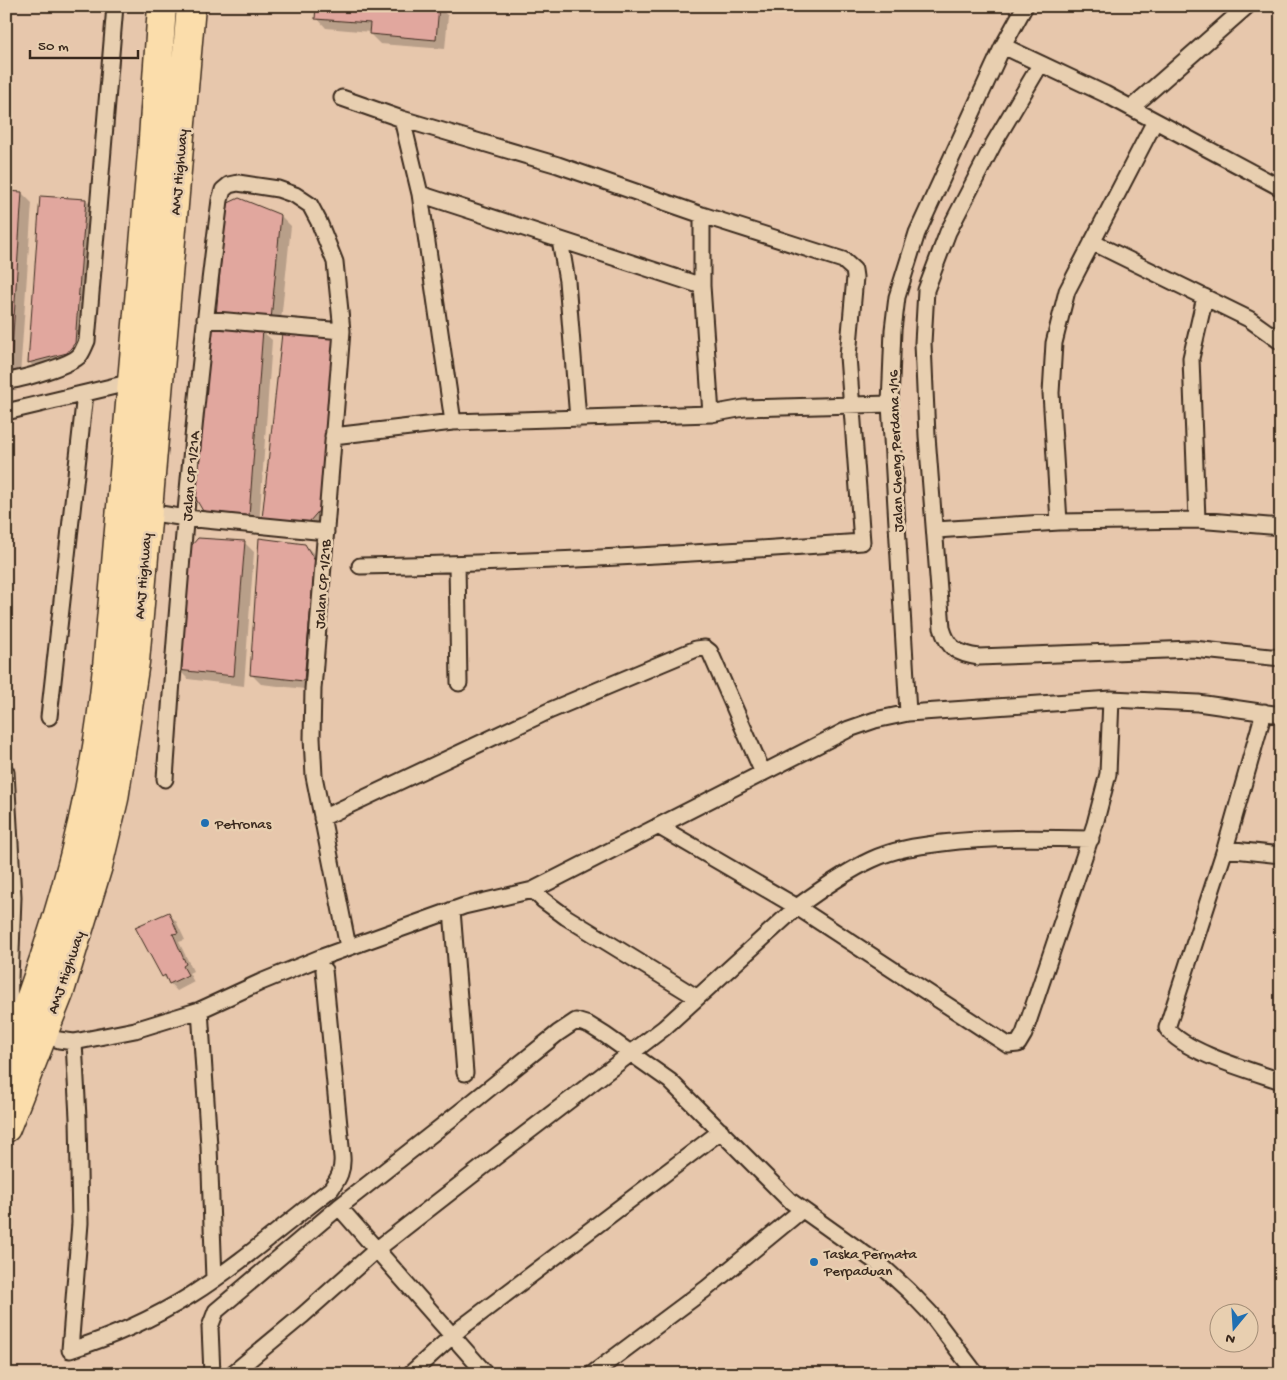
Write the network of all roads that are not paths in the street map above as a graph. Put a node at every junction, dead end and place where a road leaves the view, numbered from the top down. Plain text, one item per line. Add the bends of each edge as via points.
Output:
1 (115, 6) edge
2 (162, 6) edge
3 (192, 6) edge
4 (1025, 6) edge
5 (1247, 6) edge
6 (1003, 46) junction
7 (1040, 65) junction
8 (342, 98) dead end
9 (1130, 108) junction
10 (402, 119) junction
11 (1155, 121) junction
12 (238, 183) joint
13 (1281, 188) edge
14 (420, 194) junction
15 (702, 215) junction
16 (560, 240) junction
17 (1092, 242) junction
18 (702, 286) junction
19 (1205, 297) junction
20 (204, 320) junction
21 (342, 331) junction
22 (1281, 342) edge
23 (12, 381) edge
24 (132, 382) junction
25 (85, 394) junction
26 (890, 404) junction
27 (851, 405) junction
28 (26, 407) junction
29 (6, 412) edge
30 (711, 414) junction
31 (578, 419) junction
32 (453, 422) junction
33 (334, 436) junction
34 (147, 512) junction
35 (186, 518) junction
36 (1197, 520) junction
37 (1059, 522) junction
38 (1281, 527) edge
39 (936, 530) junction
40 (326, 532) junction
41 (457, 564) junction
42 (360, 566) dead end
43 (1281, 658) edge
44 (459, 684) dead end
45 (1111, 700) junction
46 (1264, 712) junction
47 (908, 713) junction
48 (1281, 714) edge
49 (49, 717) dead end
50 (6, 772) edge
51 (763, 773) junction
52 (165, 779) dead end
53 (322, 818) junction
54 (658, 826) junction
55 (1091, 839) junction
56 (1225, 848) junction
57 (1281, 855) edge
58 (533, 890) junction
59 (10, 896) edge
60 (796, 907) junction
61 (452, 910) junction
62 (348, 947) junction
63 (324, 970) dead end
64 (696, 998) junction
65 (200, 1010) junction
66 (44, 1035) junction
67 (74, 1042) junction
68 (633, 1053) junction
69 (7, 1060) edge
70 (465, 1073) dead end
71 (1281, 1081) edge
72 (6, 1128) edge
73 (721, 1131) junction
74 (339, 1207) junction
75 (802, 1210) junction
76 (376, 1250) junction
77 (214, 1279) junction
78 (452, 1336) junction
79 (212, 1374) edge
80 (232, 1374) edge
81 (410, 1374) edge
82 (486, 1374) edge
83 (592, 1374) edge
84 (976, 1374) edge

1 - 23 street via 87,340 80,356
2 - 24 highway, AMJ Highway
3 - 34 highway, AMJ Highway
4 - 6 street, Jalan Cheng Perdana 1/16
5 - 9 street
6 - 7 street
6 - 26 street, Jalan Cheng Perdana 1/16 via 916,233 905,266 893,330
7 - 9 street
7 - 39 street via 994,143 948,232 926,290 923,343
8 - 10 street
9 - 11 street
10 - 14 street
10 - 15 street via 558,165
11 - 13 street
11 - 17 street
12 - 20 street, Jalan CP 1/21A via 223,190 220,200
12 - 21 street, Jalan CP 1/21B via 278,188 310,205 335,262
14 - 16 street
14 - 32 street
15 - 18 street
15 - 27 street via 843,260 854,270 856,284 848,356
16 - 18 street
16 - 31 street via 567,281
17 - 19 street
17 - 37 street via 1067,291 1054,342 1051,393
18 - 30 street
19 - 22 street via 1249,319
19 - 36 street via 1191,358
20 - 21 street
20 - 35 street, Jalan CP 1/21A
21 - 33 street, Jalan CP 1/21B
23 - 28 street
24 - 25 street
24 - 69 highway, AMJ Highway via 105,693 90,786 62,898 32,995
25 - 28 street
25 - 49 street
26 - 27 street
26 - 47 street, Jalan Cheng Perdana 1/16
27 - 30 street via 744,408
27 - 41 street via 862,542 690,554
28 - 29 street
30 - 31 street
31 - 32 street
32 - 33 street
33 - 40 street, Jalan CP 1/21B
34 - 35 street
34 - 66 highway, AMJ Highway via 135,662 114,799 81,925
35 - 40 street
35 - 52 street, Jalan CP 1/21A
36 - 37 street
36 - 38 street
37 - 39 street
39 - 43 street via 942,628 953,649 966,655 1193,649
40 - 53 street, Jalan CP 1/21B via 312,738 314,776
41 - 42 street
41 - 44 street
45 - 46 street via 1198,703
45 - 47 street
45 - 55 street via 1108,774
46 - 48 street
46 - 56 street
47 - 51 street via 849,729
50 - 59 street
51 - 53 street via 710,652 705,648 551,710
51 - 54 street
53 - 62 street, Jalan CP 1/21B
54 - 58 street
54 - 60 street
55 - 60 street via 996,839 908,847 872,860
55 - 60 street via 1018,1044 1008,1045
56 - 57 street
56 - 71 street via 1167,1028 1177,1040 1218,1059
58 - 61 street
58 - 64 street via 566,918
59 - 69 street
60 - 64 street
61 - 62 street
61 - 70 street
62 - 65 street
63 - 77 street via 342,1168 331,1189
64 - 68 street
65 - 67 street via 135,1030
65 - 77 street
66 - 67 street
66 - 72 highway, AMJ Highway
67 - 77 street via 80,1223 70,1350 139,1323
68 - 73 street via 670,1081
68 - 74 street via 589,1025 576,1021
68 - 76 street
73 - 75 street
73 - 78 street
74 - 76 street
74 - 79 street via 216,1311 210,1327
75 - 83 street via 707,1288
75 - 84 street via 883,1267 909,1291 930,1313
76 - 78 street
76 - 80 street
78 - 81 street
78 - 82 street

